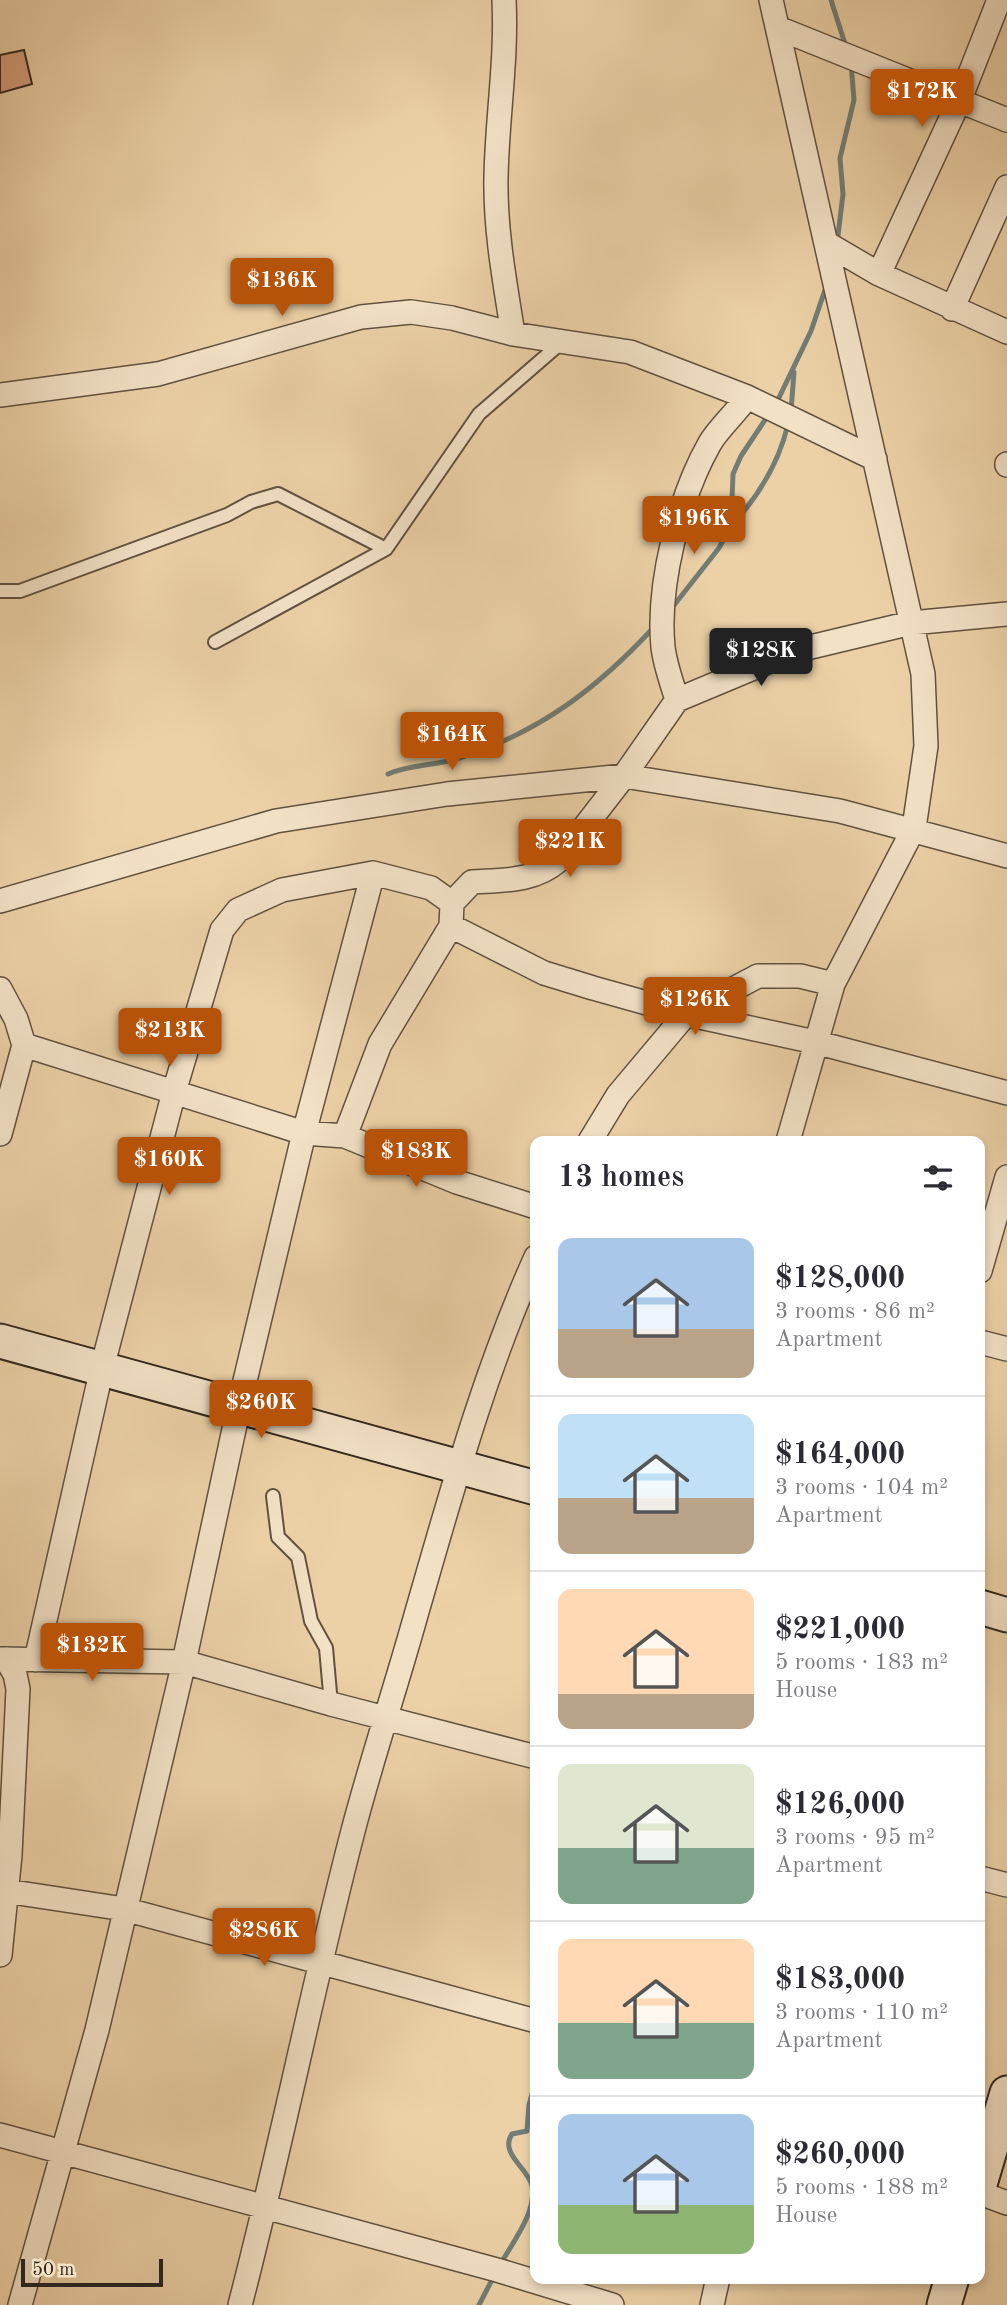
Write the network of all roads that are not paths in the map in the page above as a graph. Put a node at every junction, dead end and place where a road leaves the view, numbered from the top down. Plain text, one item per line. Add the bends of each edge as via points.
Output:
1 (504, 0) edge
2 (771, 0) edge
3 (999, 0) edge
4 (778, 28) junction
5 (960, 99) junction
6 (1007, 120) edge
7 (1007, 187) edge
8 (826, 243) junction
9 (879, 274) junction
10 (952, 309) junction
11 (1007, 332) edge
12 (513, 334) junction
13 (564, 340) junction
14 (0, 395) edge
15 (747, 397) junction
16 (875, 459) junction
17 (386, 549) junction
18 (0, 591) edge
19 (1007, 614) edge
20 (911, 623) junction
21 (215, 642) dead end
22 (677, 700) junction
23 (624, 776) junction
24 (914, 828) junction
25 (1007, 856) edge
26 (373, 873) junction
27 (0, 901) edge
28 (451, 914) junction
29 (833, 984) junction
30 (0, 989) edge
31 (686, 1014) junction
32 (815, 1042) junction
33 (24, 1045) junction
34 (174, 1092) junction
35 (1007, 1093) edge
36 (303, 1133) junction
37 (0, 1134) edge
38 (345, 1136) junction
39 (593, 1136) edge
40 (789, 1136) edge
41 (1007, 1177) edge
42 (530, 1205) edge
43 (985, 1254) edge
44 (530, 1270) edge
45 (0, 1341) edge
46 (985, 1343) edge
47 (1007, 1349) edge
48 (102, 1368) junction
49 (239, 1406) junction
50 (458, 1468) junction
51 (530, 1486) edge
52 (273, 1496) dead end
53 (985, 1608) edge
54 (1007, 1615) edge
55 (3, 1659) edge
56 (34, 1660) junction
57 (184, 1662) junction
58 (18, 1689) junction
59 (331, 1704) junction
60 (387, 1717) junction
61 (530, 1755) edge
62 (985, 1879) edge
63 (1007, 1885) edge
64 (3, 1890) edge
65 (124, 1909) junction
66 (0, 1955) edge
67 (321, 1960) junction
68 (530, 2019) edge
69 (1007, 2093) edge
70 (0, 2135) edge
71 (64, 2152) junction
72 (985, 2159) edge
73 (985, 2195) edge
74 (1007, 2203) edge
75 (265, 2207) junction
76 (530, 2280) edge
77 (543, 2284) edge
78 (717, 2284) edge
79 (949, 2284) edge
80 (20, 2305) edge
81 (240, 2305) edge
82 (612, 2305) edge
83 (712, 2305) edge
84 (943, 2305) edge

1 - 12 street via 496,182
2 - 4 street
3 - 5 street
4 - 5 street
4 - 8 street
5 - 6 street
5 - 9 street
7 - 10 street
8 - 9 street
8 - 16 street
9 - 10 street
10 - 11 street
12 - 13 street
12 - 14 street via 411,312 361,317 158,374
13 - 15 street via 630,352
13 - 17 lane via 479,414
15 - 16 street
15 - 22 street via 710,441 677,526 662,611 663,649
16 - 20 street
17 - 18 lane via 278,494 20,591
17 - 21 lane
19 - 20 street
20 - 22 street via 794,651
20 - 24 street via 923,674 926,746
22 - 23 street
23 - 24 street via 840,811
23 - 27 street via 447,794 276,821
23 - 28 street via 546,871 530,877 472,882
24 - 25 street
24 - 29 street
26 - 28 street via 431,888
26 - 34 street via 282,890 238,910 222,930
26 - 36 street
28 - 31 street via 544,973
28 - 38 street via 380,1045
29 - 31 street via 800,976 758,976
29 - 32 street
30 - 33 street
31 - 32 street
31 - 39 street via 618,1095
32 - 35 street
32 - 40 street
33 - 34 street
33 - 37 street
34 - 36 street
34 - 48 street
36 - 38 street
36 - 49 street
38 - 42 street via 457,1182
41 - 43 street
44 - 50 street via 509,1315
45 - 48 street
46 - 47 street
48 - 49 street
48 - 56 street
49 - 50 street
49 - 57 street
50 - 51 street
50 - 60 street
52 - 59 lane via 278,1537 298,1557 311,1620 326,1648
53 - 54 street
55 - 56 street
55 - 58 street via 15,1674
56 - 57 street
56 - 58 street
57 - 59 street
57 - 65 street
58 - 64 street via 10,1855
59 - 60 street
60 - 61 street
60 - 67 street
62 - 63 street
64 - 65 street
64 - 66 street
65 - 67 street
65 - 71 street
67 - 68 street
67 - 75 street
69 - 72 street
70 - 71 street
71 - 75 street
71 - 80 street
73 - 74 street
75 - 76 street
75 - 81 street
77 - 82 street
78 - 83 street
79 - 84 street

